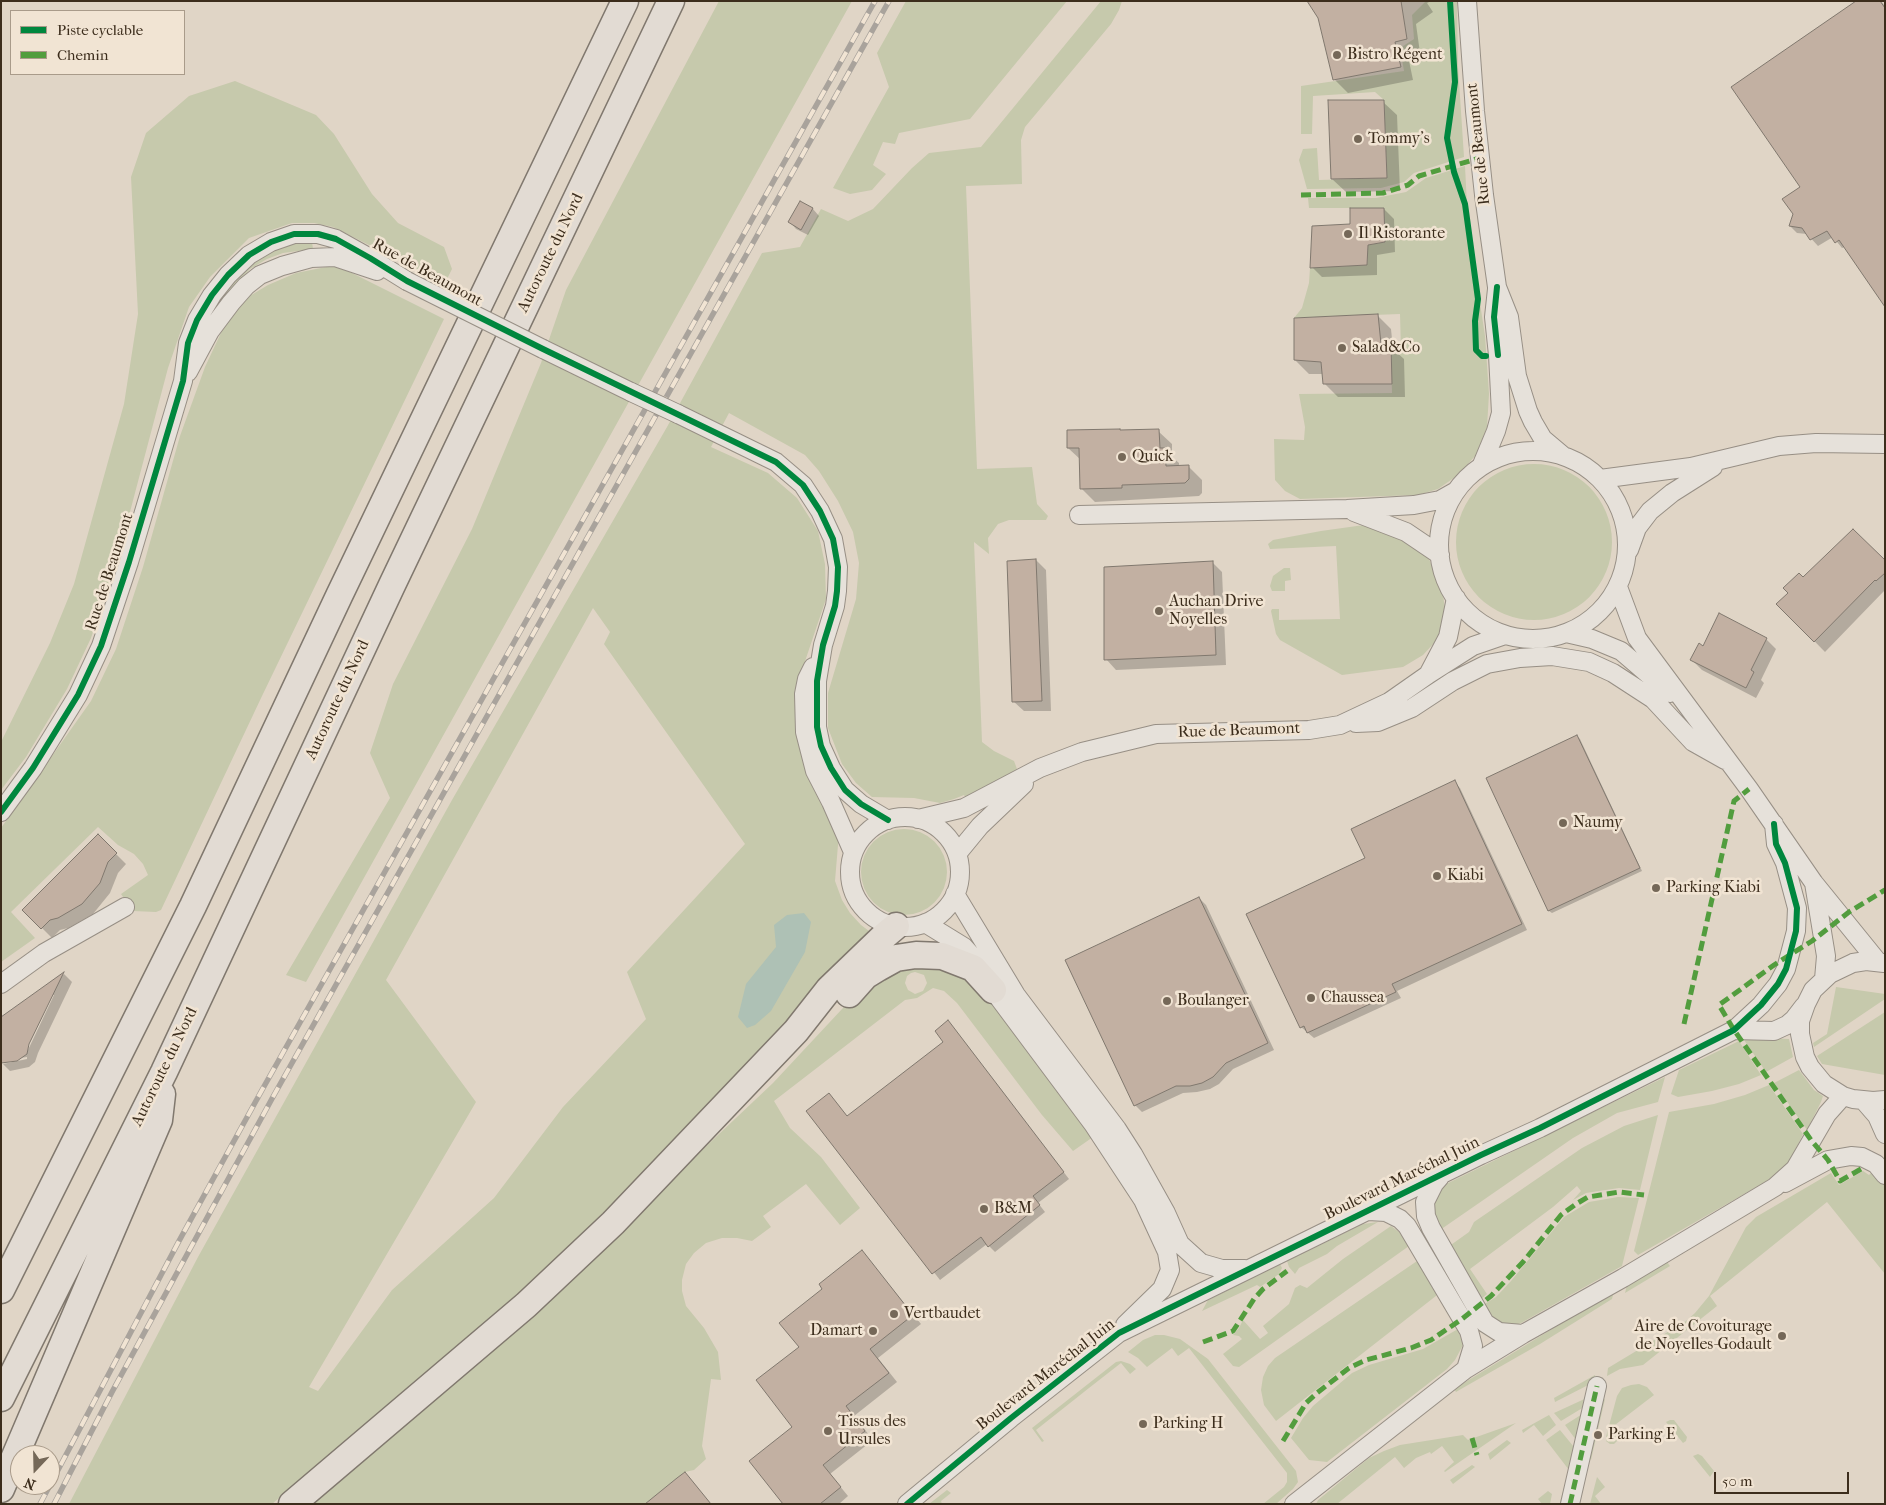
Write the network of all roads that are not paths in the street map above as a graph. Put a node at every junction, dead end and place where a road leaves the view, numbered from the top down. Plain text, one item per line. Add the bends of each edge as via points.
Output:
1 (625, 1) edge
2 (671, 1) edge
3 (1467, 1) edge
4 (407, 281) junction
5 (1497, 287) junction
6 (183, 381) junction
7 (1885, 444) edge
8 (1564, 456) junction
9 (1727, 458) junction
10 (1481, 467) junction
11 (1600, 479) junction
12 (1457, 490) junction
13 (1347, 509) junction
14 (1079, 515) dead end
15 (1628, 552) junction
16 (1440, 554) junction
17 (1618, 587) junction
18 (1456, 598) junction
19 (1566, 634) junction
20 (1505, 635) junction
21 (824, 644) junction
22 (1429, 674) junction
23 (1694, 713) junction
24 (1340, 725) junction
25 (1730, 763) junction
26 (1040, 768) junction
27 (1, 812) edge
28 (918, 818) junction
29 (888, 820) junction
30 (1774, 824) junction
31 (853, 852) junction
32 (957, 854) junction
33 (1814, 883) junction
34 (955, 894) junction
35 (125, 907) dead end
36 (925, 923) junction
37 (896, 926) junction
38 (1882, 962) edge
39 (1824, 979) junction
40 (1, 984) edge
41 (993, 990) junction
42 (1806, 1004) junction
43 (1734, 1030) junction
44 (796, 1031) junction
45 (164, 1072) junction
46 (1842, 1096) junction
47 (1885, 1100) edge
48 (1864, 1101) junction
49 (1885, 1134) edge
50 (1443, 1175) junction
51 (1885, 1175) edge
52 (1775, 1187) junction
53 (1367, 1211) junction
54 (1249, 1269) junction
55 (1, 1290) edge
56 (1118, 1333) junction
57 (1523, 1334) junction
58 (1466, 1369) junction
59 (1597, 1386) dead end
60 (1, 1398) edge
61 (1, 1488) edge
62 (909, 1503) edge
63 (292, 1504) edge
64 (1294, 1504) edge
65 (1570, 1504) edge

1 - 55 highway via 193,906
2 - 45 highway, Autoroute du Nord
3 - 5 street, Rue de Beaumont via 1475,111
4 - 6 street, Rue de Beaumont via 335,257 311,258 260,274 215,324
4 - 6 street, Rue de Beaumont via 336,239 318,234 294,234 271,242 249,255 212,295 188,343
4 - 21 street, Rue de Beaumont, bridge via 776,462 803,485 833,539 838,567 835,606
5 - 8 street, Rue de Beaumont via 1509,317 1517,376 1533,422 1543,439
5 - 10 street, Rue de Beaumont via 1494,317 1501,413
6 - 27 street, Rue de Beaumont via 101,646 78,695 33,768
7 - 9 street via 1779,446
8 - 10 street via 1522,452 1500,457
8 - 11 street via 1586,467
9 - 11 street via 1691,467
9 - 15 street via 1650,511 1637,528
10 - 12 street
11 - 15 street via 1616,500 1623,517
12 - 13 street via 1440,500 1414,505
12 - 16 street via 1442,521
13 - 14 street
13 - 16 street via 1406,532
15 - 17 street
16 - 18 street via 1443,570
17 - 19 street via 1597,615
17 - 23 street via 1637,638
18 - 20 street via 1477,621
18 - 22 street, Rue de Beaumont via 1448,637
19 - 20 street via 1536,639
19 - 23 street via 1592,639 1621,651
20 - 22 street, Rue de Beaumont via 1473,646
21 - 29 street, Rue de Beaumont via 817,681 817,727 822,746 845,790
21 - 31 street, Rue de Beaumont via 807,679 805,732 815,771
22 - 24 street, Rue de Beaumont via 1389,702
23 - 25 street
24 - 25 street via 1378,722 1412,708 1487,664 1552,656 1589,662 1613,673 1652,699 1693,742
24 - 26 street, Rue de Beaumont via 1309,730 1156,734 1082,752
25 - 30 street
26 - 28 street, Rue de Beaumont via 964,808
26 - 32 street, Rue de Beaumont via 980,826
28 - 29 street
28 - 32 street via 942,831
29 - 31 street via 867,832
30 - 33 street
30 - 43 street, Boulevard Maréchal Juin via 1776,844 1785,863 1796,908 1796,931 1786,969 1778,984
31 - 37 street via 850,880 858,899 871,915
32 - 34 street via 960,874
33 - 38 street
33 - 39 street via 1826,956
34 - 36 street via 948,906
34 - 54 street via 1016,995 1128,1146 1180,1244 1201,1263 1222,1269
35 - 40 street via 44,953
36 - 37 street
36 - 41 street via 964,947 982,967
37 - 44 highway via 829,990
38 - 39 street via 1853,963
39 - 42 street
41 - 44 highway via 973,968 942,956 896,958 865,976 824,1020
41 - 56 street via 1092,1124 1143,1200 1167,1252 1170,1270 1162,1289
42 - 43 street, Boulevard Maréchal Juin via 1794,1019 1774,1031
42 - 46 street via 1800,1022 1805,1057 1816,1076
43 - 50 street, Boulevard Maréchal Juin
44 - 63 highway via 599,1237 526,1305
45 - 60 highway, Autoroute du Nord
45 - 61 highway via 159,1120
46 - 48 street
46 - 52 street via 1827,1114 1795,1169
47 - 48 street
48 - 49 street via 1877,1116
50 - 53 street, Boulevard Maréchal Juin
50 - 57 street via 1425,1202 1431,1228 1486,1323 1499,1332
51 - 52 street via 1876,1164 1862,1157 1838,1157
52 - 57 street
53 - 54 street, Boulevard Maréchal Juin
53 - 58 street via 1386,1212 1407,1226 1469,1331 1473,1346
54 - 56 street, Boulevard Maréchal Juin
56 - 62 street, Boulevard Maréchal Juin
57 - 58 street
58 - 64 street
59 - 65 street

